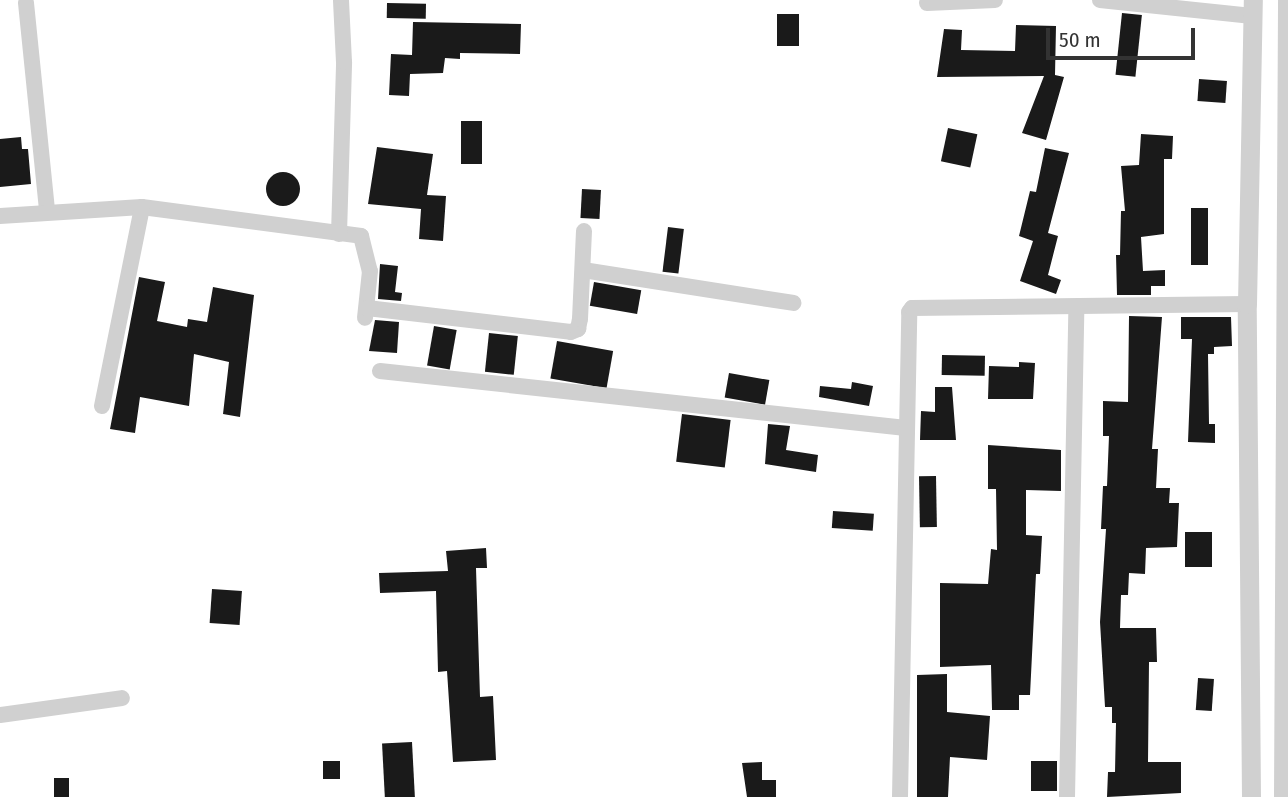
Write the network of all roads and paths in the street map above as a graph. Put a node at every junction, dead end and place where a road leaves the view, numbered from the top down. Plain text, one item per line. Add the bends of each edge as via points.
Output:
1 (341, 0) edge
2 (995, 0) edge
3 (1100, 0) edge
4 (1287, 0) edge
5 (927, 3) dead end
6 (26, 4) dead end
7 (1253, 8) edge
8 (142, 207) junction
9 (47, 210) junction
10 (0, 216) edge
11 (584, 231) dead end
12 (339, 234) junction
13 (583, 270) junction
14 (793, 303) dead end
15 (1247, 304) junction
16 (1076, 309) junction
17 (380, 371) dead end
18 (102, 406) dead end
19 (906, 428) junction
20 (122, 698) dead end
21 (0, 715) edge
22 (900, 797) edge
23 (1067, 797) edge
24 (1251, 797) edge
25 (1283, 797) edge

1 - 12 street via 344,62
2 - 5 street
3 - 7 street
4 - 25 street
6 - 9 street
7 - 15 street
8 - 9 street
8 - 12 street
8 - 18 street
9 - 10 street
11 - 13 street
12 - 13 street via 361,236 370,271 365,313 571,332 578,329 580,320
13 - 14 street
15 - 16 street
15 - 24 street
16 - 19 street via 912,308 908,317
16 - 23 street
17 - 19 street
19 - 22 street
20 - 21 street

